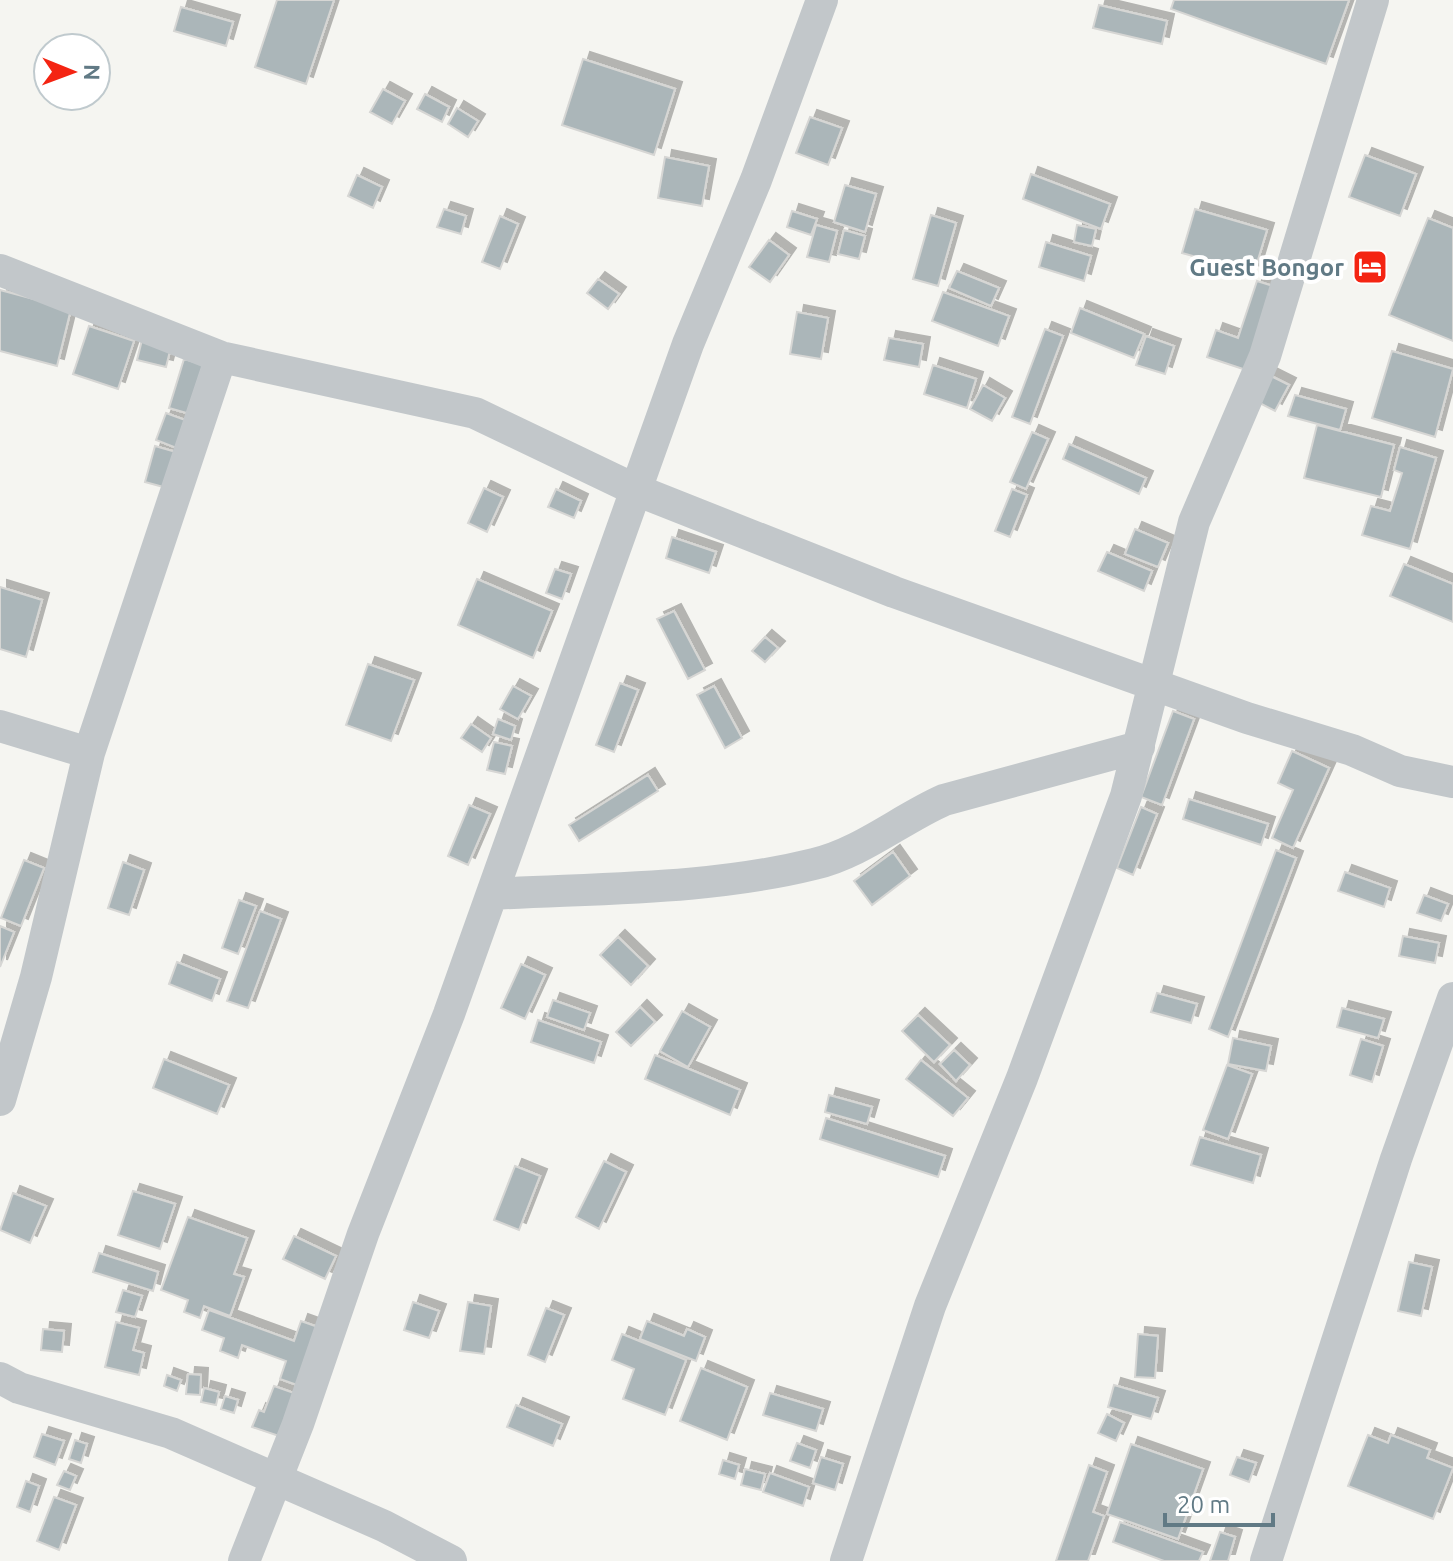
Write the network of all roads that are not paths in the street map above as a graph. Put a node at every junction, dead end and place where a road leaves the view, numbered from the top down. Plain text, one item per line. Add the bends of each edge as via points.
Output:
1 (822, 0) edge
2 (1373, 0) edge
3 (0, 270) edge
4 (221, 357) junction
5 (636, 490) junction
6 (1155, 686) junction
7 (0, 726) edge
8 (1139, 747) junction
9 (89, 753) junction
10 (1453, 782) edge
11 (492, 894) junction
12 (1453, 998) edge
13 (0, 1100) edge
14 (0, 1378) edge
15 (275, 1478) junction
16 (244, 1561) edge
17 (451, 1561) edge
18 (846, 1561) edge
19 (1266, 1561) edge

1 - 5 street
2 - 6 street via 1265,356 1194,522
3 - 4 street
4 - 5 street via 475,413
4 - 9 street
5 - 6 street via 894,592
5 - 11 street
6 - 8 street
6 - 10 street via 1352,750 1400,771
7 - 9 street
8 - 11 street via 944,800 815,864 644,888
8 - 18 street via 1126,796 1022,1078 930,1306
9 - 13 street via 36,977
11 - 15 street
12 - 19 street
14 - 15 street via 171,1433
15 - 16 street
15 - 17 street

